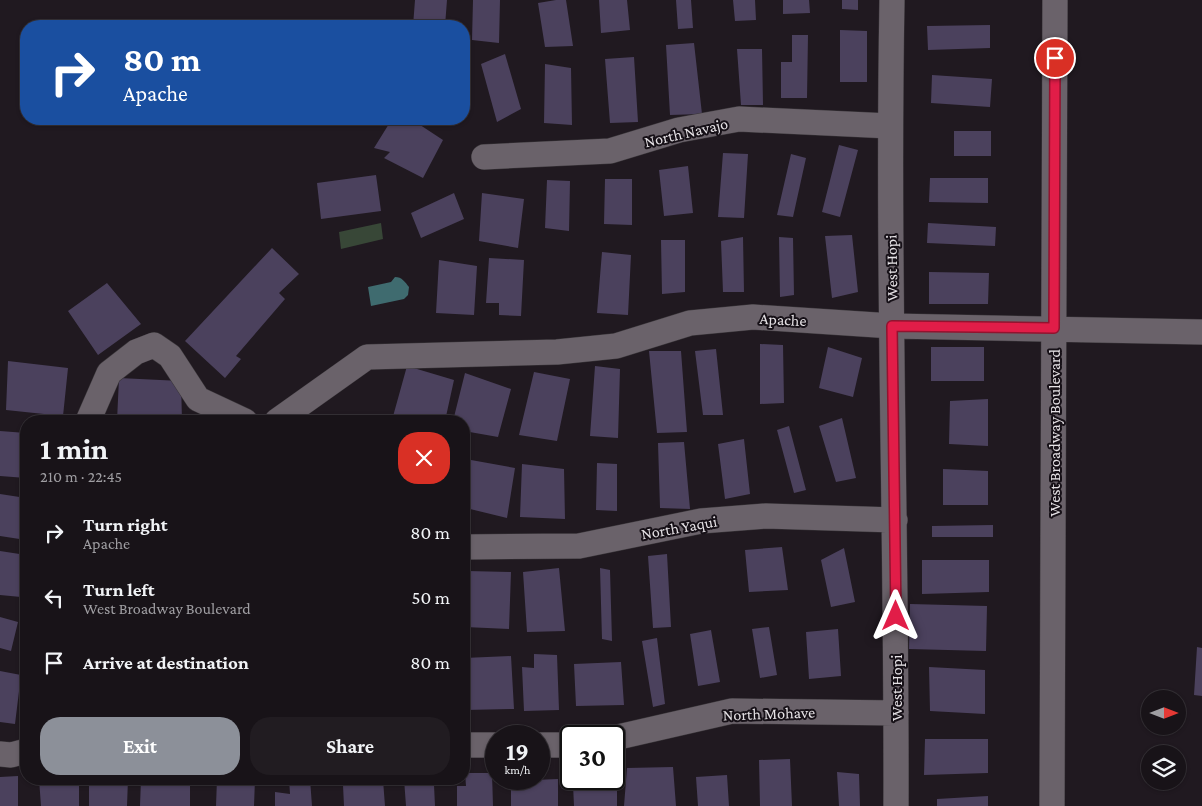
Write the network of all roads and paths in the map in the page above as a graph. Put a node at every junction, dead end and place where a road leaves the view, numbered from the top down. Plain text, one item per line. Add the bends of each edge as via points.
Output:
1 (892, 0) edge
2 (1055, 0) edge
3 (890, 126) junction
4 (484, 157) dead end
5 (892, 326) junction
6 (1054, 328) junction
7 (1202, 332) edge
8 (91, 415) edge
9 (233, 415) edge
10 (285, 415) edge
11 (895, 520) junction
12 (470, 547) edge
13 (896, 713) junction
14 (625, 735) edge
15 (470, 745) edge
16 (485, 745) edge
17 (20, 753) edge
18 (0, 754) edge
19 (896, 806) edge
20 (1052, 806) edge

1 - 3 street, West Hopi
2 - 6 street, West Broadway Boulevard
3 - 4 street, North Navajo via 739,119 679,130 610,151
3 - 5 street, West Hopi
5 - 6 street, Apache
5 - 10 street, Apache via 752,317 690,323 616,346 557,352 367,357
5 - 11 street, West Hopi
6 - 7 street, Apache
6 - 20 street, West Broadway Boulevard
8 - 9 street via 110,373 136,352 154,345 170,356 198,398
11 - 12 street, North Yaqui via 766,516 701,521 578,546
11 - 13 street, West Hopi
13 - 14 street, North Mohave via 732,711
13 - 19 street, West Hopi
15 - 16 street
17 - 18 street via 12,756

